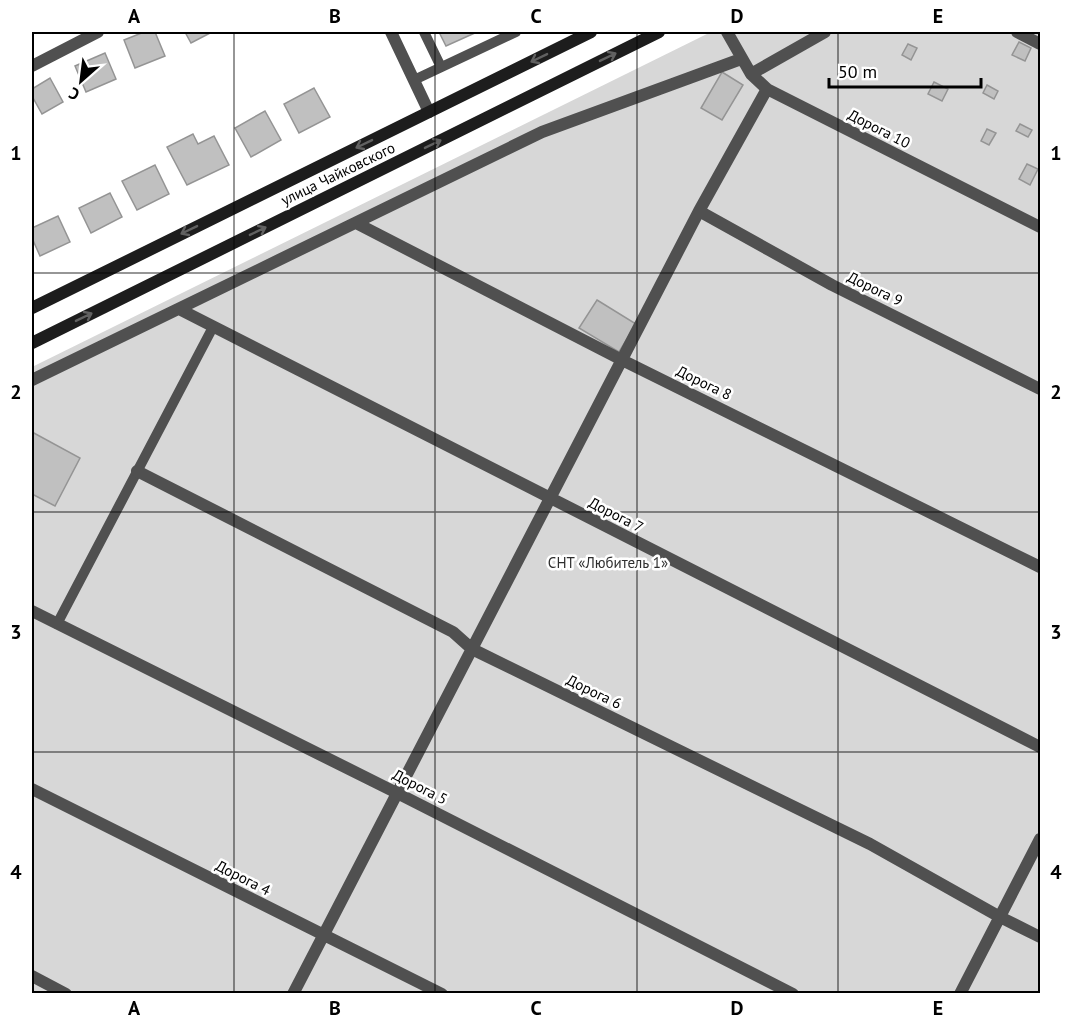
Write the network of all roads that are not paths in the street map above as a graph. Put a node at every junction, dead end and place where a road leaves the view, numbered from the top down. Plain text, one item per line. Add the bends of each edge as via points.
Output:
1 (98, 32) edge
2 (390, 32) edge
3 (424, 32) edge
4 (516, 32) edge
5 (659, 32) edge
6 (727, 32) edge
7 (825, 32) edge
8 (1017, 32) edge
9 (584, 33) edge
10 (1041, 44) edge
11 (741, 59) junction
12 (32, 66) edge
13 (441, 67) junction
14 (751, 74) junction
15 (414, 80) junction
16 (767, 89) junction
17 (429, 112) junction
18 (699, 211) junction
19 (356, 223) junction
20 (1041, 227) edge
21 (32, 308) edge
22 (179, 309) junction
23 (213, 327) junction
24 (32, 343) edge
25 (622, 360) junction
26 (32, 380) edge
27 (1041, 388) edge
28 (137, 471) junction
29 (550, 498) junction
30 (1041, 567) edge
31 (32, 611) edge
32 (57, 624) junction
33 (472, 649) junction
34 (1041, 747) edge
35 (32, 789) edge
36 (398, 792) junction
37 (1041, 839) edge
38 (1000, 917) junction
39 (324, 935) junction
40 (1041, 937) edge
41 (32, 976) edge
42 (66, 993) edge
43 (293, 993) edge
44 (442, 993) edge
45 (793, 993) edge
46 (960, 993) edge

1 - 12 street
2 - 15 street
3 - 13 lane
4 - 13 lane
24 -> 5 main road, улица Чайковского
6 - 11 street, Дорога 10
7 - 14 street
8 - 10 street
9 -> 17 main road, улица Чайковского
11 - 14 street, Дорога 10
11 - 19 street via 542,132
13 - 15 lane
14 - 16 street, Дорога 10
15 - 17 street
16 - 18 street
16 - 20 street, Дорога 10
17 -> 21 main road, улица Чайковского
18 - 25 street
18 - 27 street, Дорога 9 via 832,285
19 - 22 street
19 - 25 street, Дорога 8
22 - 23 street, Дорога 7
22 - 26 street
23 - 28 lane
23 - 29 street, Дорога 7
25 - 29 street
25 - 30 street, Дорога 8
28 - 32 lane
28 - 33 street, Дорога 6 via 453,632
29 - 33 street
29 - 34 street, Дорога 7
31 - 32 street, Дорога 5
32 - 36 street, Дорога 5
33 - 36 street
33 - 38 street, Дорога 6 via 870,844
35 - 39 street, Дорога 4
36 - 39 street
36 - 45 street, Дорога 5
37 - 38 street
38 - 40 street, Дорога 6
38 - 46 street
39 - 43 street
39 - 44 street, Дорога 4
41 - 42 street

